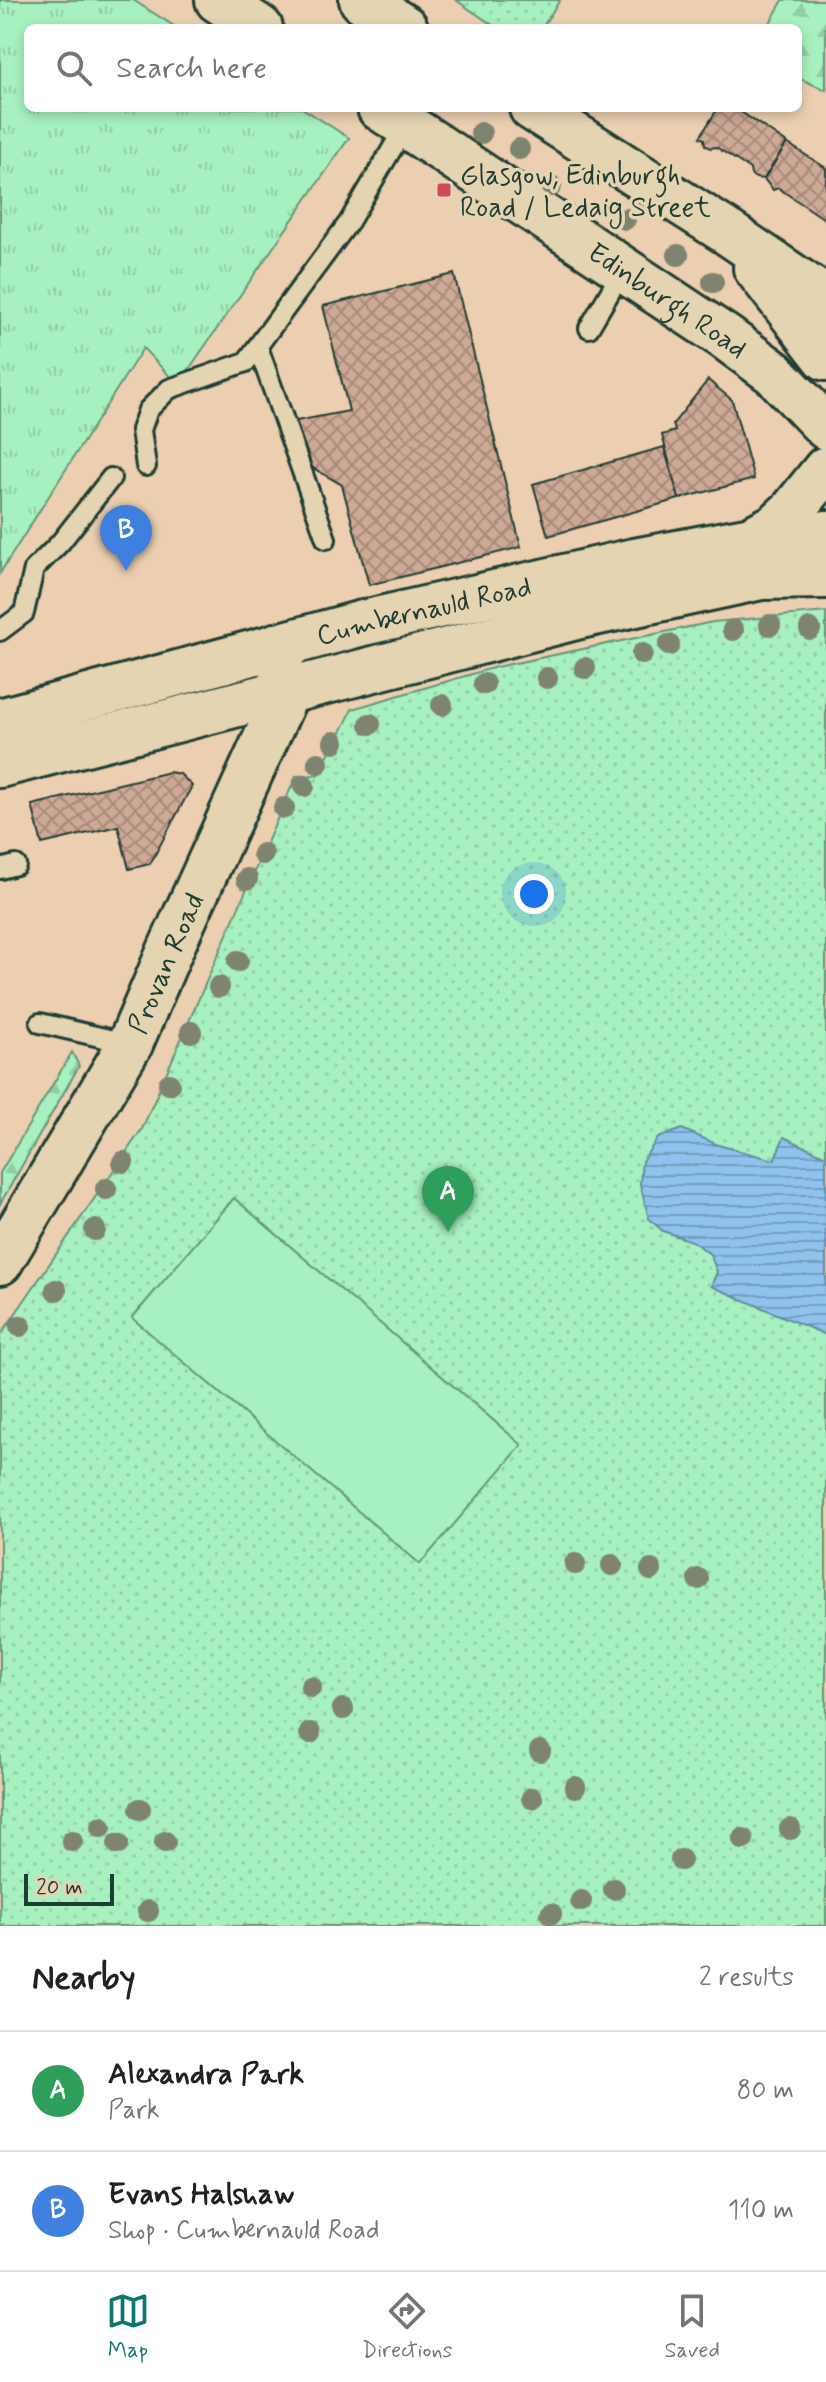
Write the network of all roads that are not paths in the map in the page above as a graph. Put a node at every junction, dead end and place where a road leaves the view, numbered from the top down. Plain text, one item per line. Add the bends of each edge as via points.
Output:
1 (218, 0) edge
2 (254, 24) edge
3 (538, 112) edge
4 (393, 117) edge
5 (727, 232) junction
6 (623, 270) junction
7 (826, 299) edge
8 (589, 328) dead end
9 (258, 347) junction
10 (826, 358) edge
11 (826, 427) edge
12 (146, 466) dead end
13 (826, 469) edge
14 (111, 478) dead end
15 (826, 533) edge
16 (326, 539) dead end
17 (826, 576) edge
18 (761, 577) junction
19 (0, 631) edge
20 (276, 646) junction
21 (287, 692) junction
22 (3, 749) edge
23 (40, 1023) dead end
24 (130, 1044) junction
25 (0, 1262) edge

1 - 2 main road
3 - 5 main road
4 - 6 main road, Edinburgh Road
4 - 9 lane via 349,222
5 - 7 main road
5 - 10 main road
6 - 8 lane
6 - 11 main road, Edinburgh Road via 774,373
9 - 12 lane via 246,362 169,389 148,410 141,430
9 - 16 lane
13 - 20 main road, Cumbernauld Road via 776,526 751,539 634,561
14 - 19 lane via 34,569 24,613
15 - 18 main road via 804,556
17 - 18 main road
18 - 21 main road, Cumbernauld Road via 580,616
20 - 21 main road
20 - 22 main road, Cumbernauld Road
21 - 22 main road, Cumbernauld Road
21 - 24 main road, Provan Road
23 - 24 lane
24 - 25 main road, Provan Road

